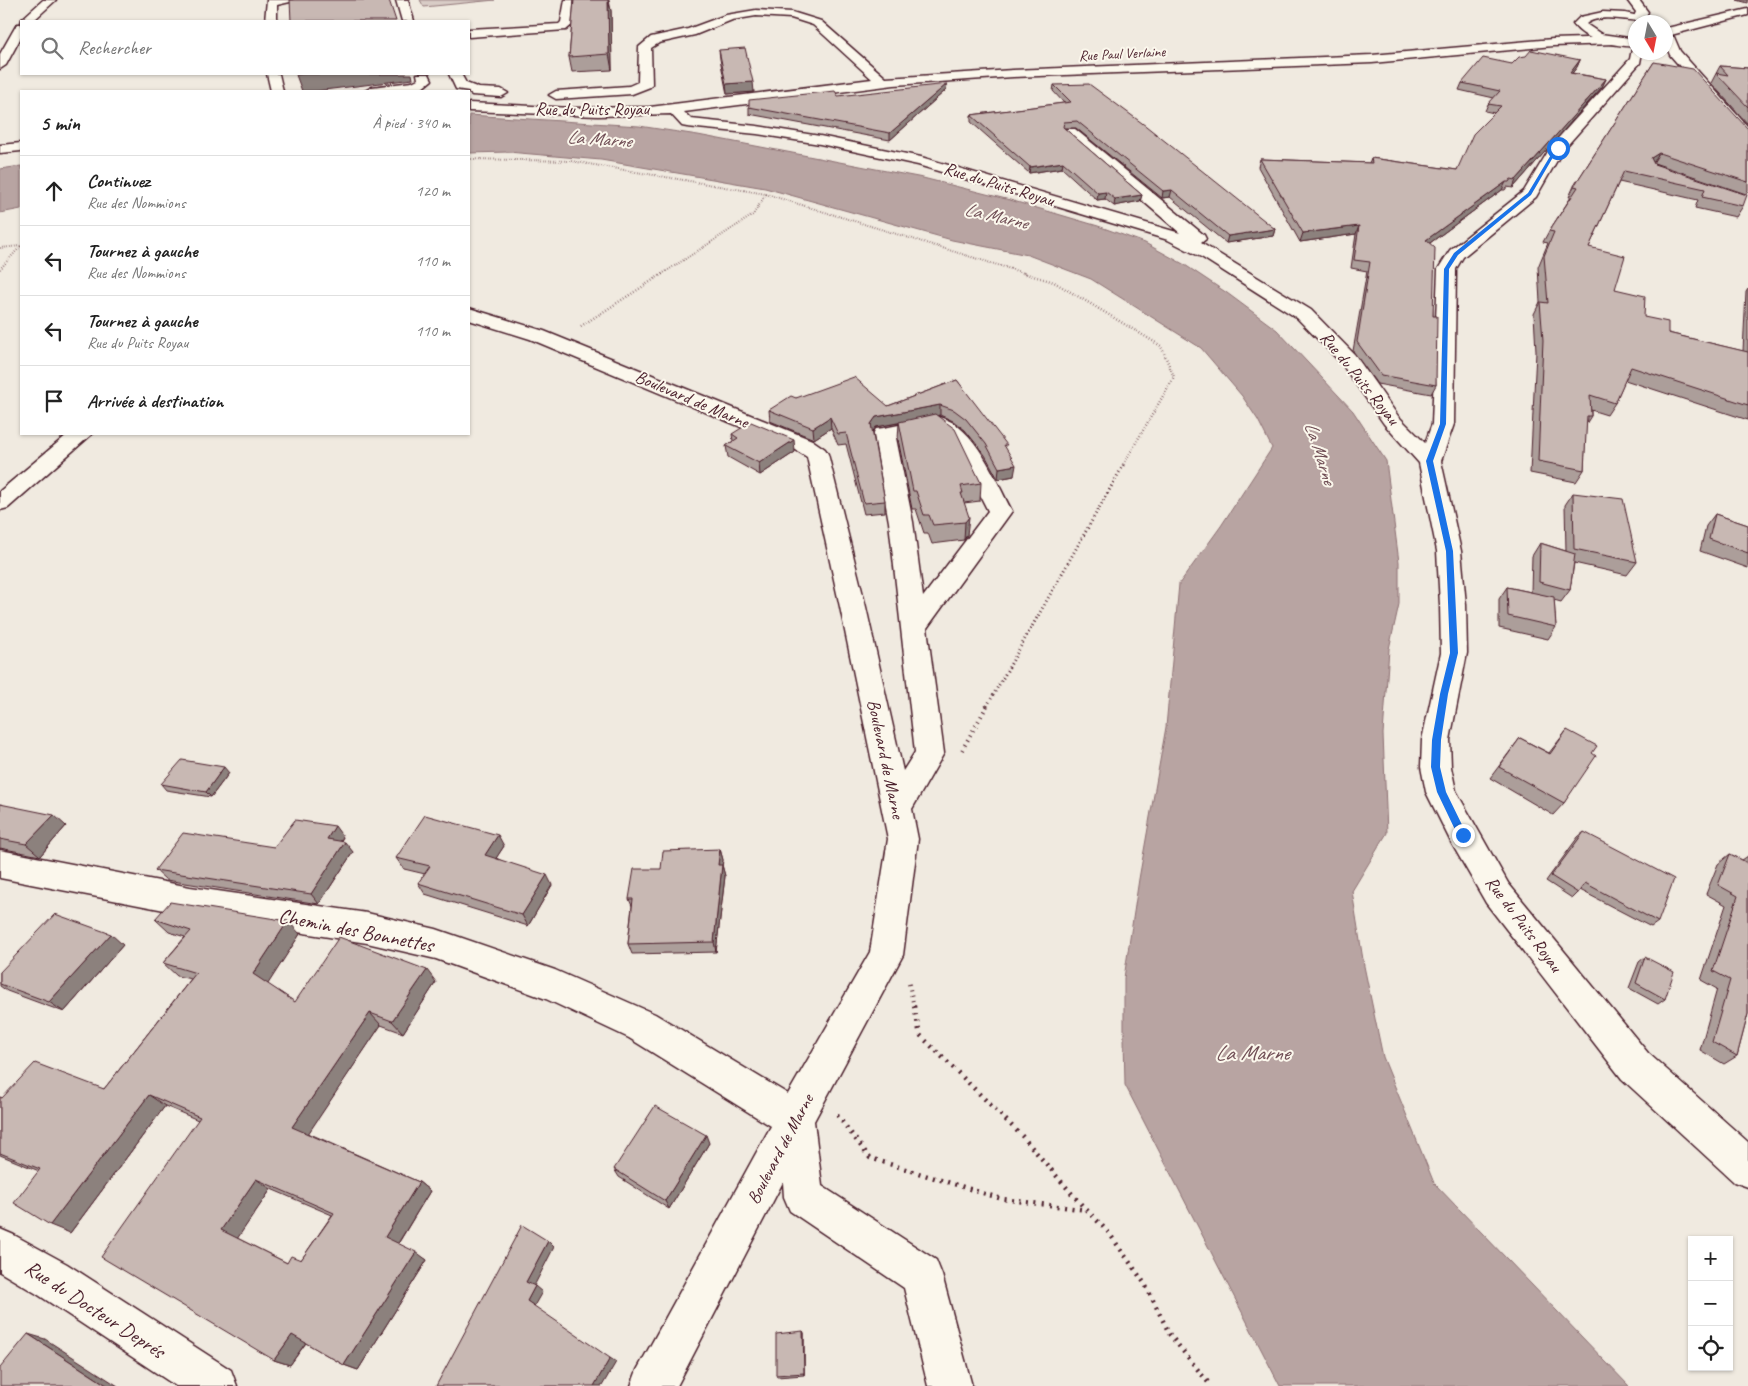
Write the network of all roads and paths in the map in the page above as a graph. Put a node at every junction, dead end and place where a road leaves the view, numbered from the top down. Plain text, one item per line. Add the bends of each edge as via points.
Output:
1 (50, 0) edge
2 (286, 0) edge
3 (402, 0) edge
4 (571, 0) edge
5 (1633, 0) edge
6 (1593, 5) dead end
7 (1748, 12) edge
8 (1638, 15) edge
9 (1628, 16) edge
10 (1628, 18) edge
11 (27, 20) edge
12 (271, 20) edge
13 (408, 20) edge
14 (1583, 20) junction
15 (7, 26) dead end
16 (20, 26) edge
17 (20, 28) edge
18 (470, 34) edge
19 (1673, 35) edge
20 (1614, 40) junction
21 (1571, 41) junction
22 (1673, 44) edge
23 (1628, 45) edge
24 (1636, 60) edge
25 (0, 65) edge
26 (274, 75) edge
27 (423, 75) edge
28 (456, 75) edge
29 (883, 82) junction
30 (277, 90) edge
31 (381, 90) edge
32 (512, 94) dead end
33 (546, 95) dead end
34 (470, 106) edge
35 (674, 109) junction
36 (1070, 132) edge
37 (1748, 136) edge
38 (20, 147) edge
39 (0, 149) edge
40 (766, 194) dead end
41 (20, 246) edge
42 (20, 247) edge
43 (0, 248) edge
44 (0, 269) edge
45 (1238, 272) junction
46 (470, 314) edge
47 (555, 342) junction
48 (81, 435) edge
49 (1430, 461) junction
50 (0, 503) edge
51 (915, 626) junction
52 (896, 808) junction
53 (0, 864) edge
54 (909, 982) dead end
55 (802, 1108) junction
56 (1748, 1168) edge
57 (1087, 1210) junction
58 (0, 1249) edge
59 (215, 1386) edge
60 (653, 1386) edge
61 (950, 1386) edge
62 (1211, 1386) edge

1 - 11 street
2 - 12 street via 271,2
3 - 13 street
4 - 18 street via 567,24 562,27
5 - 8 street via 1642,12
6 - 9 street
7 - 19 street via 1690,26
10 - 14 street via 1598,16
14 - 20 street
14 - 21 street via 1580,37
15 - 16 street
17 - 25 street
20 - 21 street, Rue Paul Verlaine
20 - 23 street
21 - 29 street, Rue Paul Verlaine via 1423,56
22 - 37 street
24 - 49 street via 1558,148 1530,194 1456,254 1447,269 1443,424
26 - 30 street
27 - 31 street via 425,80 416,86
28 - 32 street via 461,86 477,92
29 - 33 street via 817,23 792,15 756,13 730,17 691,32 650,42 645,47 645,84 642,87
29 - 35 street, Rue Paul Verlaine
34 - 35 street, Rue du Puits Royau via 593,112
35 - 45 street, Rue du Puits Royau via 687,123 766,132 921,161 1174,236
36 - 45 street
38 - 39 street
40 - 47 path via 753,215
41 - 43 path
42 - 44 path
45 - 49 street, Rue du Puits Royau via 1304,314 1323,331 1348,358 1391,420
46 - 47 street, Boulevard de Marne
47 - 52 street, Boulevard de Marne via 804,445 817,454
48 - 50 street
49 - 56 street, Rue du Puits Royau via 1450,551 1453,605 1454,653 1436,740 1436,767 1442,792 1497,893 1635,1066
51 - 51 street via 901,522 884,434 939,423 964,442 1000,511
51 - 52 street via 930,753
52 - 55 street, Boulevard de Marne via 903,839 886,955
53 - 55 street, Chemin des Bonnettes via 190,901 367,928 436,944 555,986 642,1026
54 - 57 path via 920,1034 1022,1136
55 - 57 path via 834,1111 870,1158 1002,1199
55 - 60 street, Boulevard de Marne
55 - 61 street via 804,1197 921,1275
57 - 62 path via 1124,1254 1145,1284 1170,1335
58 - 59 street, Rue du Docteur Deprés via 52,1279

